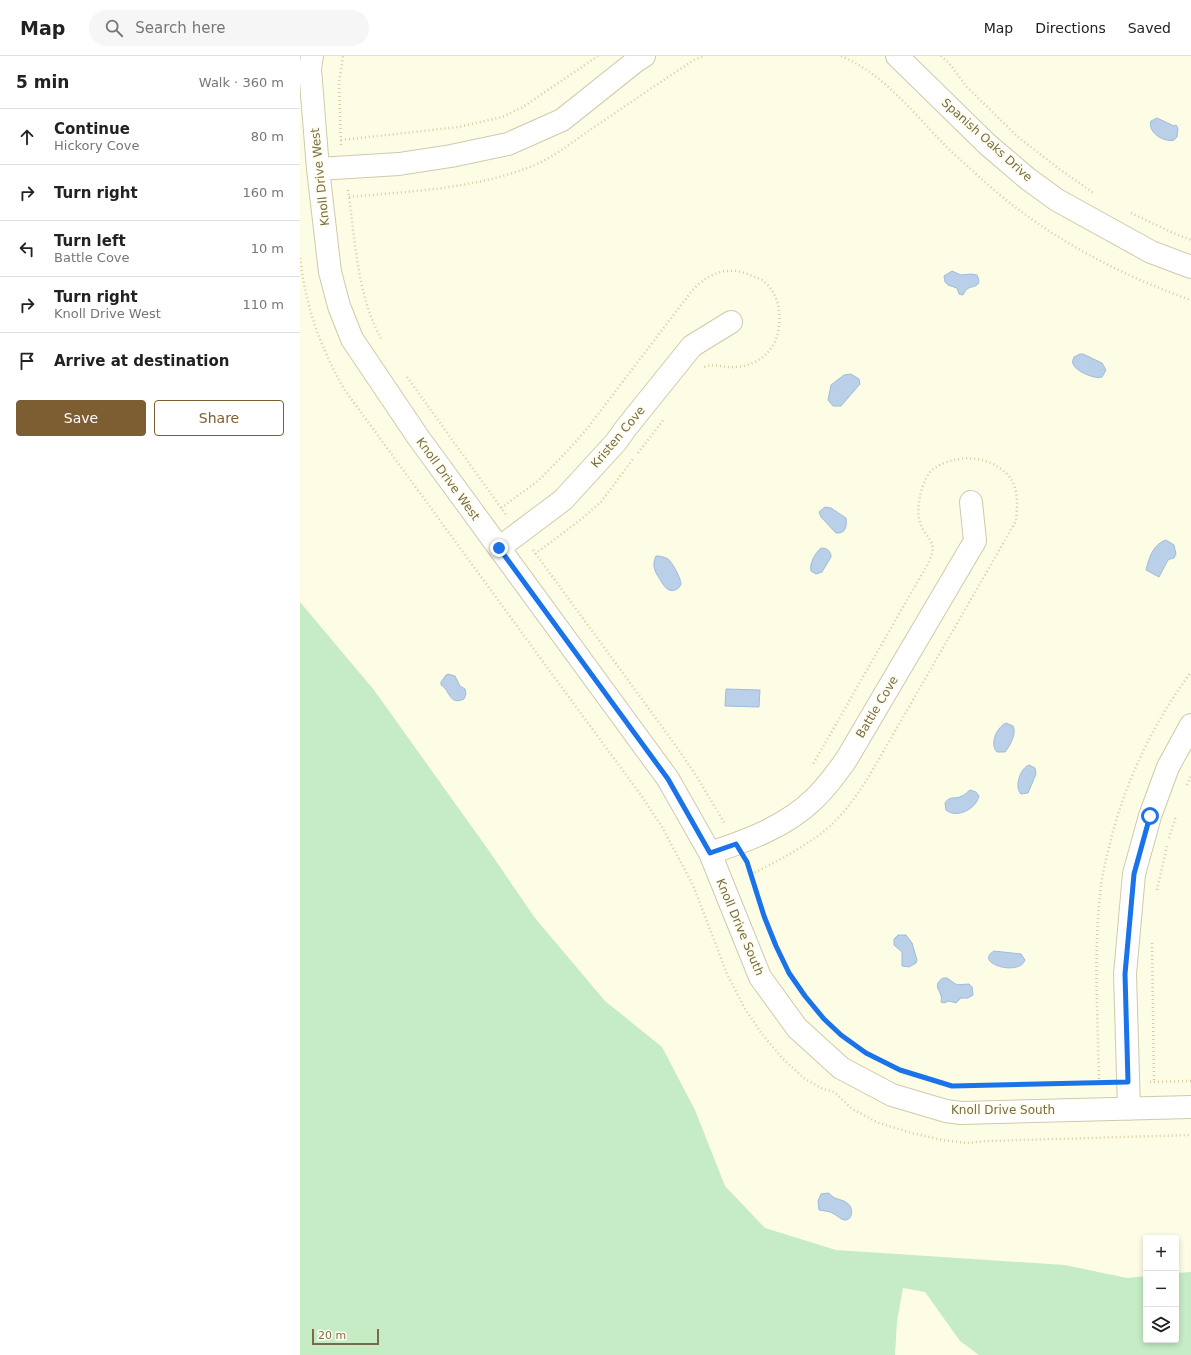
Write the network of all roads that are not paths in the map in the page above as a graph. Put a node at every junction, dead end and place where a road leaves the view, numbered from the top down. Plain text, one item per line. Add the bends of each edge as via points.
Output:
1 (312, 56) edge
2 (644, 56) edge
3 (898, 56) edge
4 (318, 169) junction
5 (1191, 268) edge
6 (731, 322) dead end
7 (971, 502) dead end
8 (499, 548) junction
9 (1191, 725) edge
10 (710, 853) junction
11 (1191, 1107) edge
12 (1129, 1108) junction

1 - 4 street, Knoll Drive West via 310,69
2 - 4 street via 562,120 508,144 399,164
3 - 5 street, Spanish Oaks Drive via 987,144 1057,200 1151,252
4 - 8 street, Knoll Drive West via 330,272 339,306 352,339 418,437
6 - 8 street, Kristen Cove via 692,346 616,442 563,500
7 - 10 street, Battle Cove via 975,541 846,760 827,786 812,802 779,825
8 - 10 street, Knoll Drive West via 668,779
9 - 12 street via 1168,767 1150,816 1134,874 1125,974
10 - 12 street, Knoll Drive South via 760,977 797,1028 841,1068 892,1095 946,1111 962,1113
11 - 12 street, Knoll Drive South

